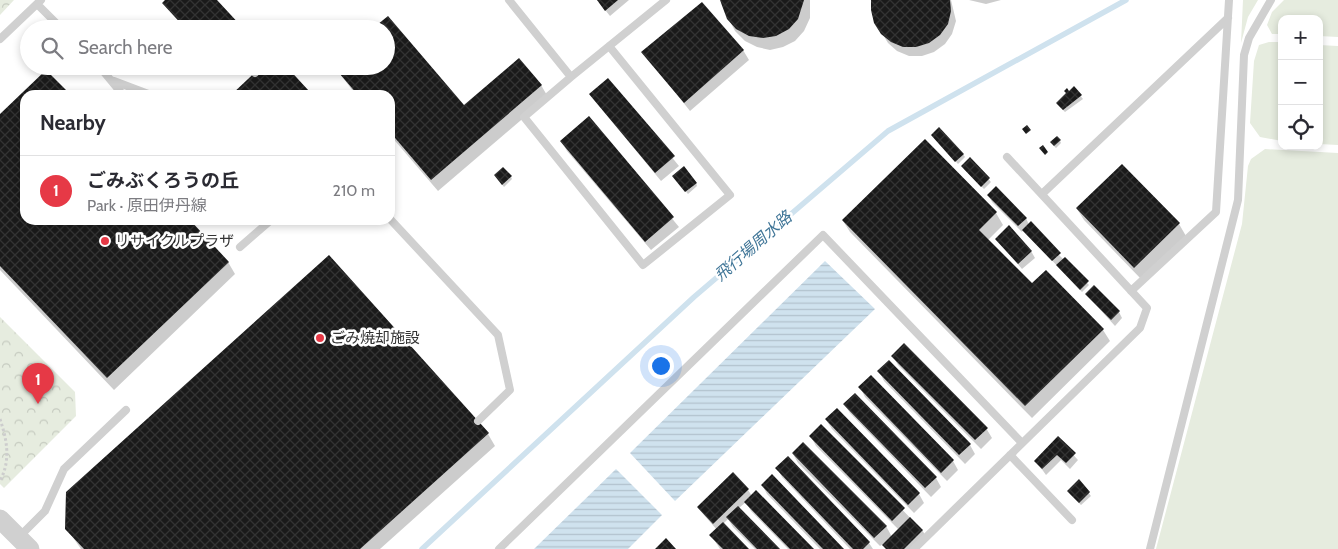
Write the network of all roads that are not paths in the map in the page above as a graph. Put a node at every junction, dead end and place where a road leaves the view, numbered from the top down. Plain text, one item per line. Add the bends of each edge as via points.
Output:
1 (509, 0) edge
2 (666, 0) edge
3 (1229, 0) edge
4 (1271, 0) edge
5 (39, 2) edge
6 (1228, 18) junction
7 (54, 20) edge
8 (0, 38) edge
9 (609, 46) junction
10 (108, 75) edge
11 (571, 77) junction
12 (114, 81) junction
13 (120, 90) edge
14 (138, 90) edge
15 (1007, 157) dead end
16 (1042, 194) junction
17 (395, 224) edge
18 (265, 225) edge
19 (240, 247) dead end
20 (1131, 291) junction
21 (126, 410) dead end
22 (478, 421) dead end
23 (1022, 443) junction
24 (1010, 455) junction
25 (0, 519) edge
26 (1072, 520) dead end
27 (24, 543) edge
28 (499, 549) edge
29 (914, 549) edge
30 (1150, 549) edge

1 - 11 lane
2 - 9 lane
3 - 6 lane
4 - 30 lane via 1249,38 1244,55 1236,207
5 - 7 lane
5 - 8 lane
6 - 16 lane
6 - 20 lane via 1216,212
9 - 11 lane
9 - 11 lane via 730,194 643,265 524,117
10 - 12 lane
12 - 13 lane
12 - 14 lane
15 - 16 lane
16 - 20 lane
17 - 22 lane via 498,335 510,390
18 - 19 lane
20 - 23 lane via 1147,308 1140,328
21 - 27 lane via 64,470 45,511
23 - 24 lane
23 - 28 lane via 823,235
24 - 26 lane
24 - 29 lane
25 - 27 street

